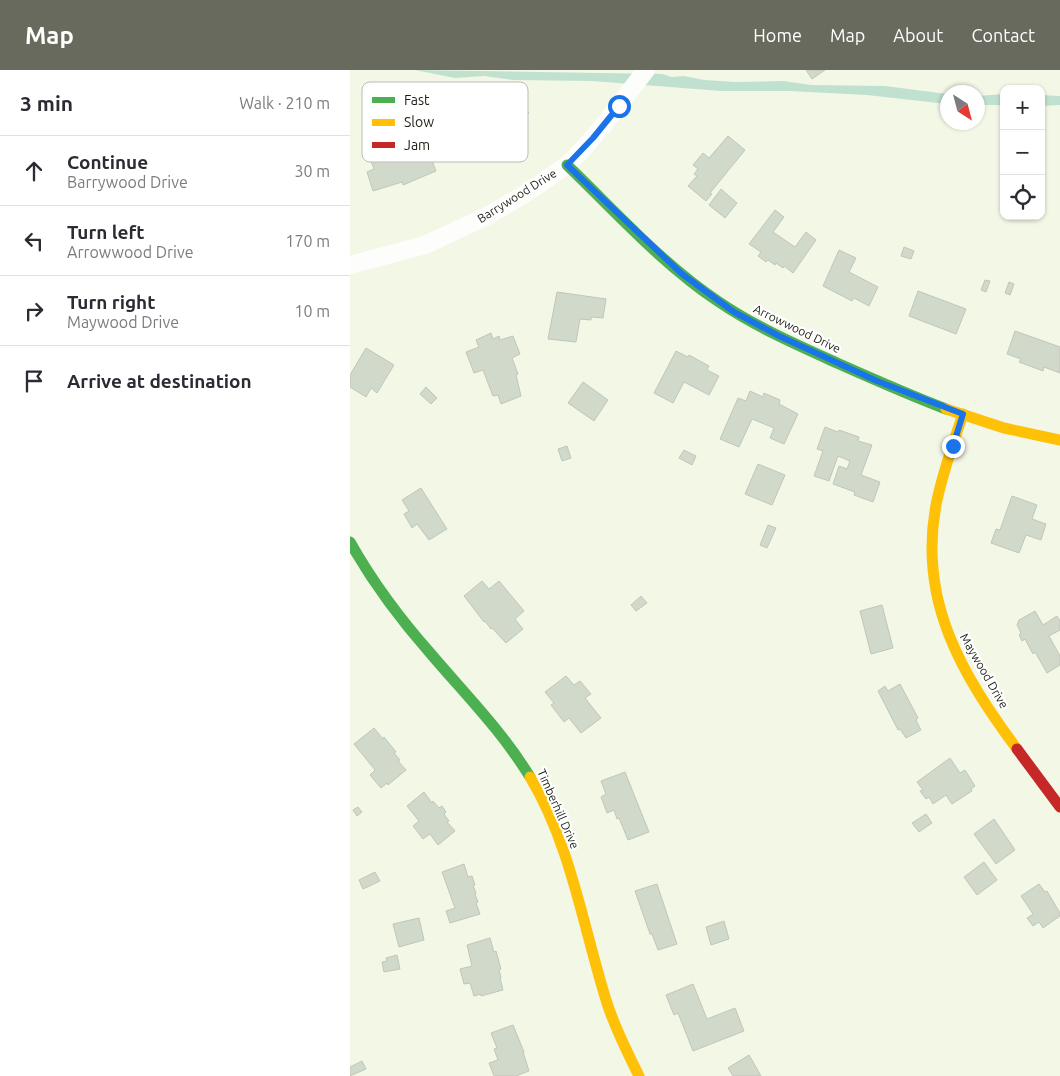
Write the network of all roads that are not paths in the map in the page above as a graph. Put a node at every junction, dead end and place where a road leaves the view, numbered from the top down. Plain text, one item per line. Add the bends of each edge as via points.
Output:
1 (646, 70) edge
2 (567, 165) junction
3 (350, 265) edge
4 (963, 414) junction
5 (1060, 440) edge
6 (350, 542) edge
7 (1060, 807) edge
8 (639, 1076) edge

1 - 2 street, Barrywood Drive via 593,138
2 - 3 street, Barrywood Drive via 465,228 425,245
2 - 4 street, Arrowwood Drive via 682,274 734,312 877,381
4 - 5 street, Arrowwood Drive
4 - 7 street, Maywood Drive via 934,519 932,562 939,606 951,642 974,686
6 - 8 street, Timberhill Drive via 404,622 486,716 533,781 575,886 614,1024

